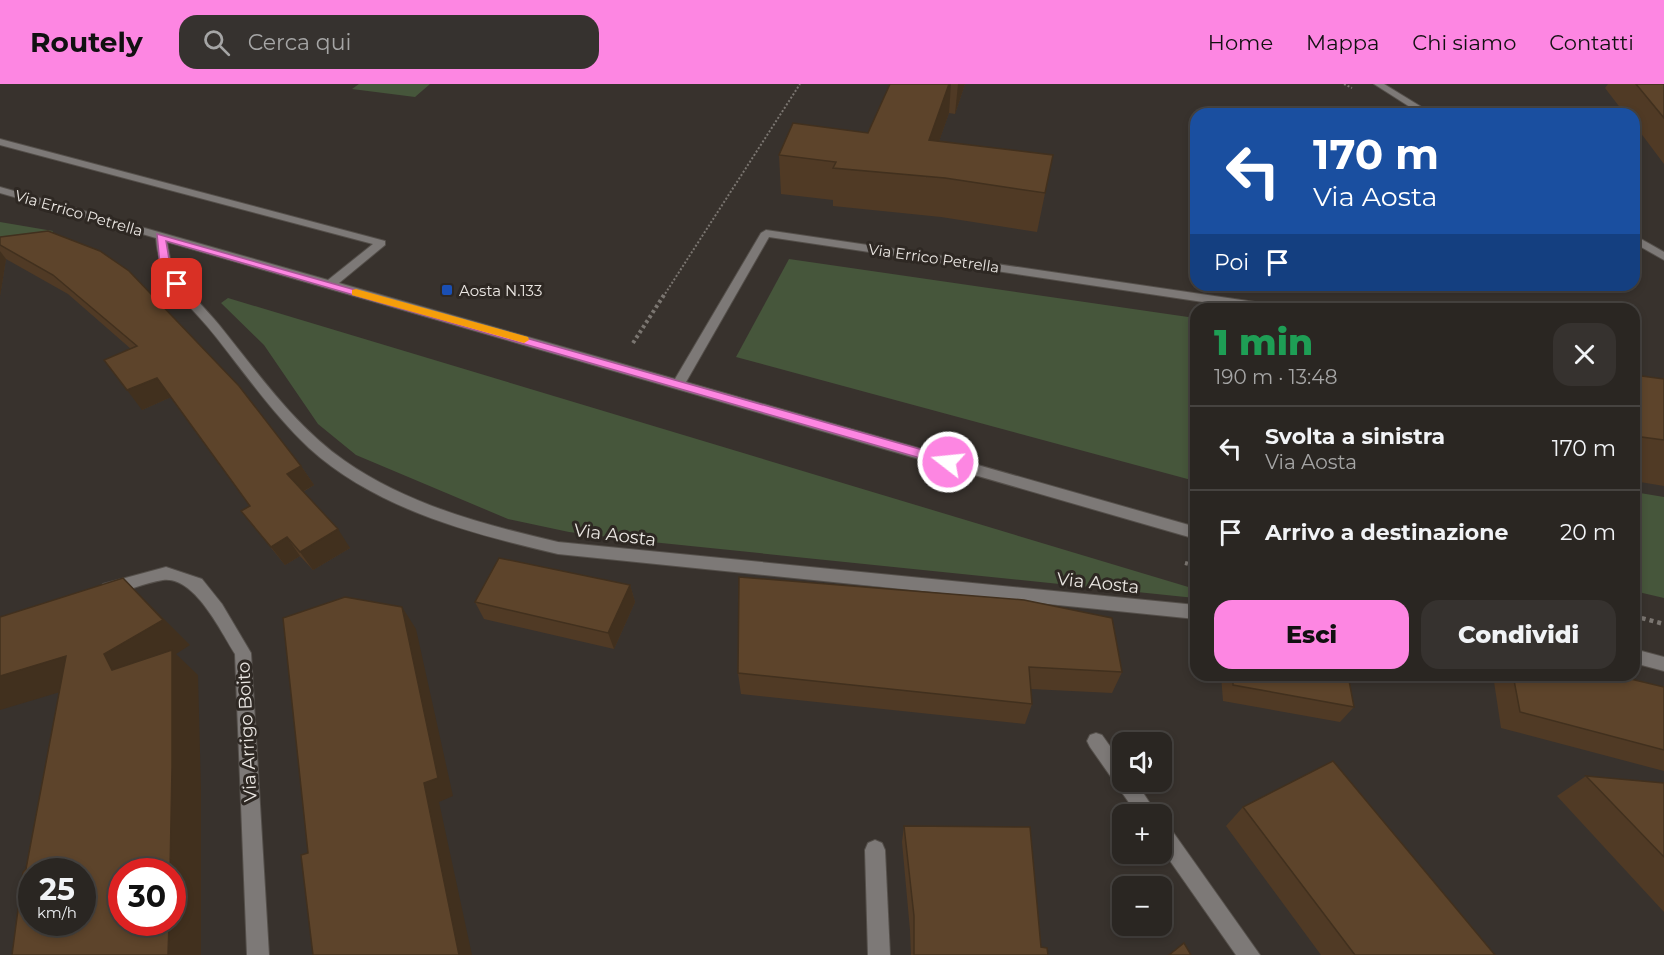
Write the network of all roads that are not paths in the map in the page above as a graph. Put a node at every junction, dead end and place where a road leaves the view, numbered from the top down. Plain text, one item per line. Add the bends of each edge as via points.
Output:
1 (1378, 84) edge
2 (1418, 108) edge
3 (0, 142) edge
4 (0, 190) edge
5 (161, 236) junction
6 (1640, 242) edge
7 (1664, 257) edge
8 (329, 285) junction
9 (1235, 303) edge
10 (678, 384) junction
11 (1190, 531) edge
12 (88, 595) edge
13 (1190, 611) edge
14 (1640, 658) edge
15 (1664, 664) edge
16 (1096, 741) dead end
17 (1112, 764) edge
18 (1172, 847) edge
19 (875, 850) dead end
20 (258, 955) edge
21 (879, 955) edge
22 (1249, 955) edge

1 - 2 street
3 - 8 street via 381,243
4 - 5 street, Via Errico Petrella
5 - 8 street, Via Errico Petrella
5 - 13 street, Via Aosta via 165,265 177,284 316,446 366,482 442,515 509,538 602,554
6 - 7 street
8 - 10 street, Via Errico Petrella
9 - 10 street, Via Errico Petrella via 766,233
10 - 11 street, Via Errico Petrella
12 - 20 street, Via Arrigo Boito via 166,573 196,584 243,653
14 - 15 street
16 - 17 street
18 - 22 street
19 - 21 street

